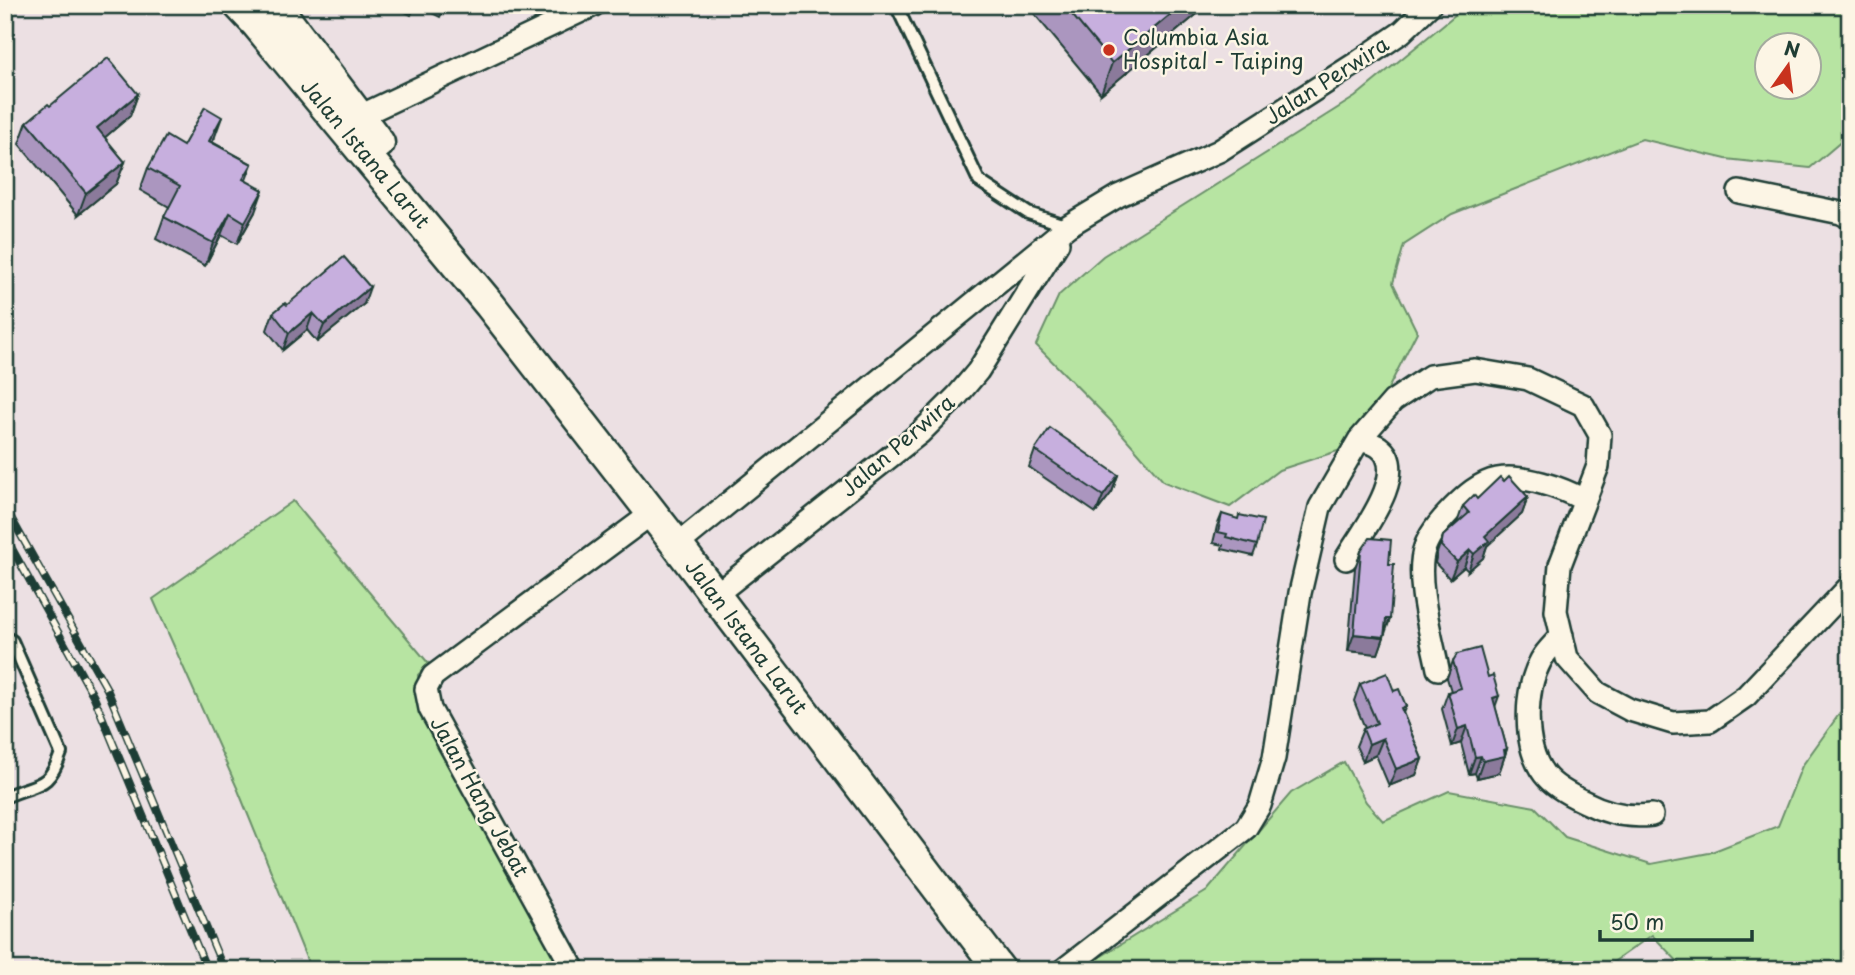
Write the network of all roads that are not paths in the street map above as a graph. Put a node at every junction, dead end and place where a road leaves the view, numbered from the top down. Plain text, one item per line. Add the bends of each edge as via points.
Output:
1 (239, 5) edge
2 (275, 5) edge
3 (594, 5) edge
4 (897, 5) edge
5 (1430, 5) edge
6 (360, 116) junction
7 (1739, 192) dead end
8 (1850, 218) edge
9 (1068, 226) junction
10 (490, 305) junction
11 (1359, 440) junction
12 (1584, 500) junction
13 (651, 514) junction
14 (677, 545) junction
15 (1346, 559) dead end
16 (1850, 586) edge
17 (714, 596) junction
18 (1562, 635) junction
19 (5, 637) edge
20 (1438, 669) dead end
21 (5, 797) edge
22 (1652, 815) dead end
23 (574, 970) edge
24 (1000, 970) edge
25 (1063, 970) edge

1 - 10 main road, Jalan Istana Larut
2 - 6 main road, Jalan Istana Larut
3 - 6 street
4 - 9 lane via 979,181 1028,213
5 - 9 street, Jalan Perwira via 1402,32 1219,151 1118,197
6 - 10 main road, Jalan Istana Larut
7 - 8 street
9 - 14 street, Jalan Perwira
9 - 17 street, Jalan Perwira via 978,371 957,396 920,433
10 - 13 main road, Jalan Istana Larut
11 - 12 street via 1393,401 1430,376 1475,370 1528,379 1583,405 1600,435 1598,466
11 - 15 street via 1380,447 1388,461 1388,480 1383,498
11 - 25 street via 1321,508 1300,593 1274,758 1260,806 1246,828
12 - 18 street via 1560,565 1556,611
12 - 20 street via 1564,489 1531,481 1496,479 1467,494 1442,520 1425,548 1422,582
13 - 14 main road, Jalan Istana Larut
13 - 23 street, Jalan Hang Jebat via 433,676 426,689 430,709
14 - 17 main road, Jalan Istana Larut
16 - 18 street via 1746,696 1710,721 1673,723 1630,710 1598,693 1567,658
17 - 24 main road, Jalan Istana Larut
18 - 22 street via 1541,659 1528,717 1530,743 1545,775 1604,812
19 - 21 lane via 12,641 61,753 50,779

